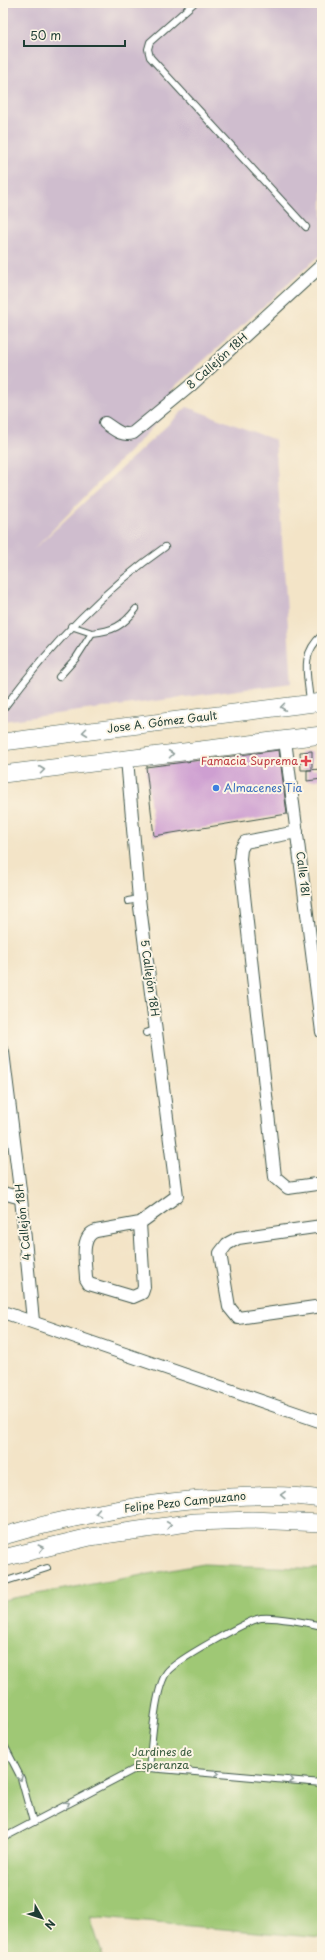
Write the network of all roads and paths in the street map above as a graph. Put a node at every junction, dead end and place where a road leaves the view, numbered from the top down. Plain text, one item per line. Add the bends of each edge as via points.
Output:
1 (194, 3) edge
2 (306, 227) dead end
3 (322, 265) edge
4 (105, 423) dead end
5 (165, 547) dead end
6 (136, 609) dead end
7 (71, 626) junction
8 (92, 633) junction
9 (322, 635) edge
10 (59, 677) dead end
11 (316, 703) edge
12 (3, 709) edge
13 (322, 735) edge
14 (285, 740) junction
15 (3, 742) edge
16 (127, 759) junction
17 (3, 774) edge
18 (297, 832) junction
19 (319, 972) edge
20 (322, 1032) edge
21 (3, 1052) edge
22 (316, 1184) dead end
23 (3, 1193) edge
24 (21, 1198) junction
25 (140, 1224) junction
26 (322, 1226) edge
27 (322, 1306) edge
28 (3, 1312) edge
29 (33, 1321) junction
30 (322, 1422) edge
31 (322, 1499) edge
32 (322, 1523) edge
33 (3, 1536) edge
34 (3, 1558) edge
35 (47, 1568) dead end
36 (3, 1582) edge
37 (322, 1626) edge
38 (3, 1743) edge
39 (149, 1768) junction
40 (322, 1783) edge
41 (33, 1822) junction
42 (3, 1838) edge

1 - 2 lane via 150,42 150,57
3 - 4 street, 8 Callejón 18H via 190,386 133,433 121,434
5 - 7 lane via 139,565
6 - 8 lane via 126,621 107,631
7 - 8 lane
7 - 12 lane
8 - 10 lane via 76,658
9 - 11 lane via 310,649 305,664
11 -> 15 main road, Jose A. Gómez Gault
13 - 14 main road
16 -> 14 main road
14 - 18 street, Calle 18I
17 -> 16 main road
16 - 25 street, 5 Callejón 18H via 134,900 151,1031 177,1196
18 - 19 street, Calle 18I
18 - 22 street via 245,842 240,859 275,1177 288,1188
19 - 20 street, Calle 18I
21 - 24 street, 4 Callejón 18H
23 - 24 street
24 - 29 street, 4 Callejón 18H
25 - 25 street via 89,1234 85,1240 86,1279 89,1284 133,1297 142,1293 144,1286
26 - 27 street via 238,1238 227,1244 220,1253 229,1307 238,1318
28 - 29 street
29 - 30 street
31 -> 33 main road, Felipe Pezo Campuzano via 258,1494 155,1503 48,1523
34 -> 32 main road, Felipe Pezo Campuzano via 90,1537 195,1522 252,1520
35 - 36 lane
37 - 39 lane via 261,1618 203,1646 167,1672 159,1690
38 -> 41 lane via 21,1778
39 -> 40 lane
41 -> 39 lane via 133,1770
41 - 42 lane

